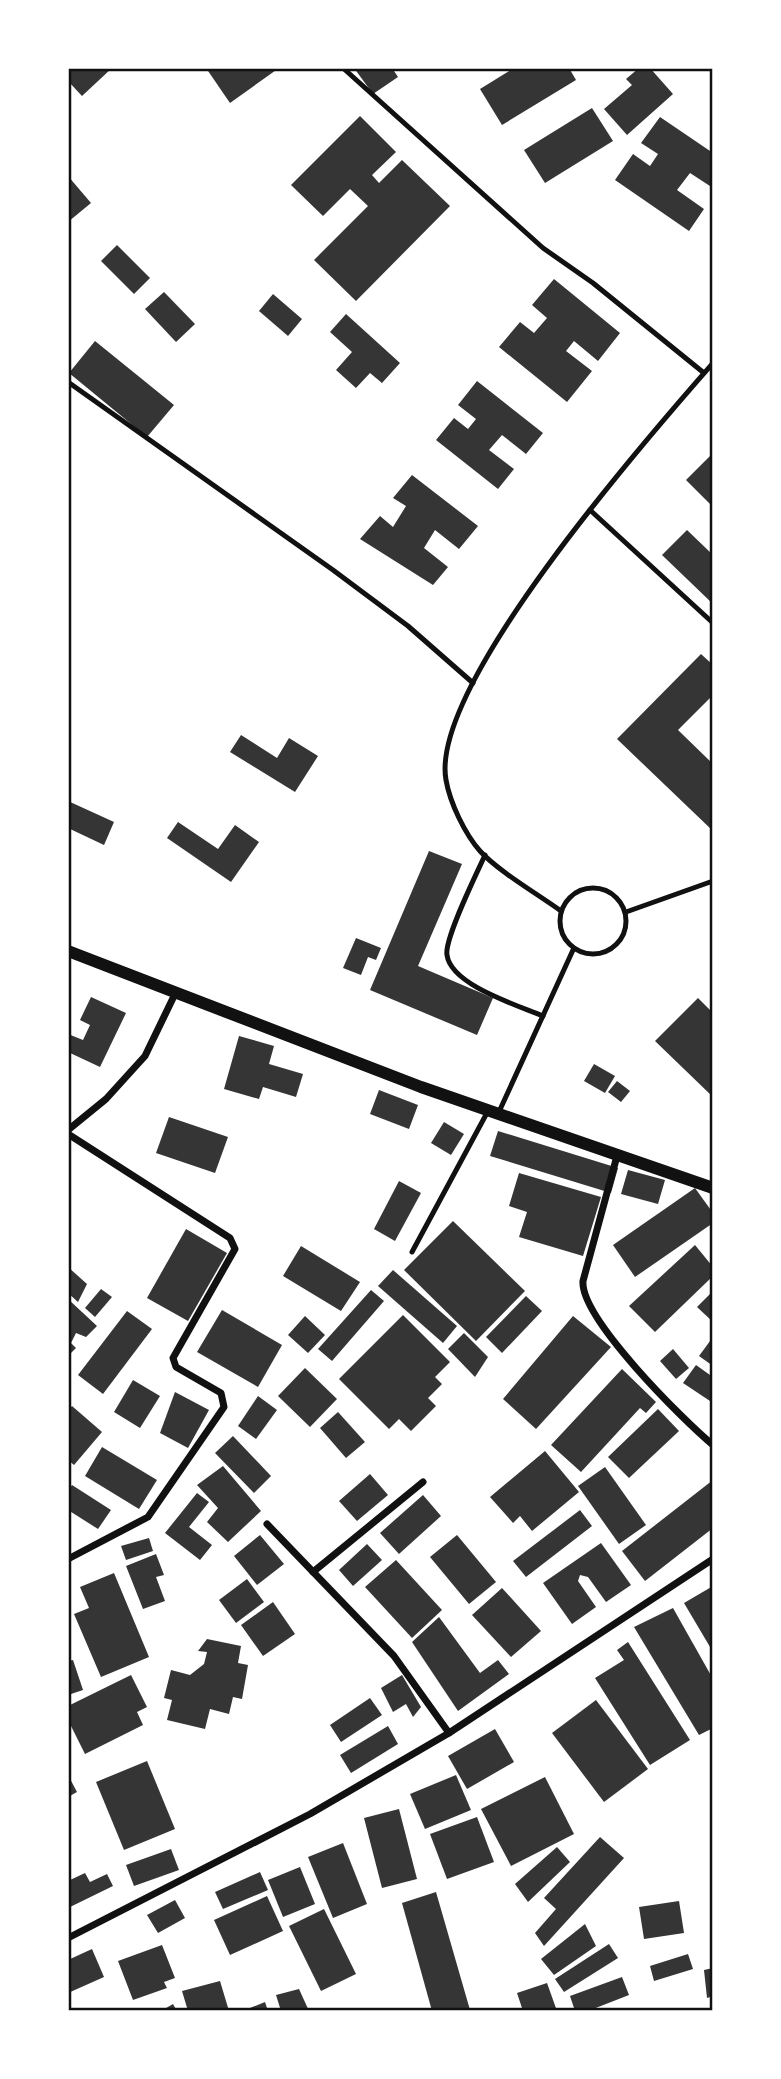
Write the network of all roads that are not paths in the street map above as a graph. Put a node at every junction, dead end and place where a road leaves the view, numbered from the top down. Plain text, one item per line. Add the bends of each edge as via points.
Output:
1 (343, 68) edge
2 (713, 363) edge
3 (704, 373) junction
4 (68, 382) edge
5 (590, 510) junction
6 (713, 623) edge
7 (473, 683) junction
8 (485, 855) junction
9 (713, 881) edge
10 (561, 912) junction
11 (626, 912) junction
12 (573, 950) junction
13 (68, 951) edge
14 (175, 994) junction
15 (543, 1016) junction
16 (493, 1112) junction
17 (68, 1132) edge
18 (617, 1156) junction
19 (713, 1188) edge
20 (412, 1252) dead end
21 (713, 1446) edge
22 (423, 1482) dead end
23 (267, 1524) dead end
24 (68, 1559) edge
25 (713, 1559) edge
26 (313, 1572) junction
27 (449, 1732) junction
28 (68, 1938) edge

1 - 3 lane via 543,248
2 - 3 lane
3 - 5 lane
4 - 7 lane via 333,570 408,626
5 - 6 lane
5 - 7 lane via 509,621
7 - 8 lane via 448,735 443,760 458,813
8 - 10 lane
8 - 15 lane via 446,947 450,965 472,985
9 - 11 lane
10 - 11 lane via 569,898 591,888 612,894
10 - 12 lane via 561,929
11 - 12 lane via 624,937 617,945 596,954
12 - 15 lane
13 - 14 street
14 - 16 street
14 - 17 street via 145,1056
15 - 16 lane
16 - 18 street
16 - 20 lane
17 - 24 street via 230,1238 234,1249 173,1358 176,1367 221,1393 224,1407 148,1517
18 - 19 street
18 - 21 street via 583,1281 586,1302 657,1393
22 - 26 street
23 - 26 street
25 - 27 street
26 - 27 street via 394,1656
27 - 28 street via 310,1814

